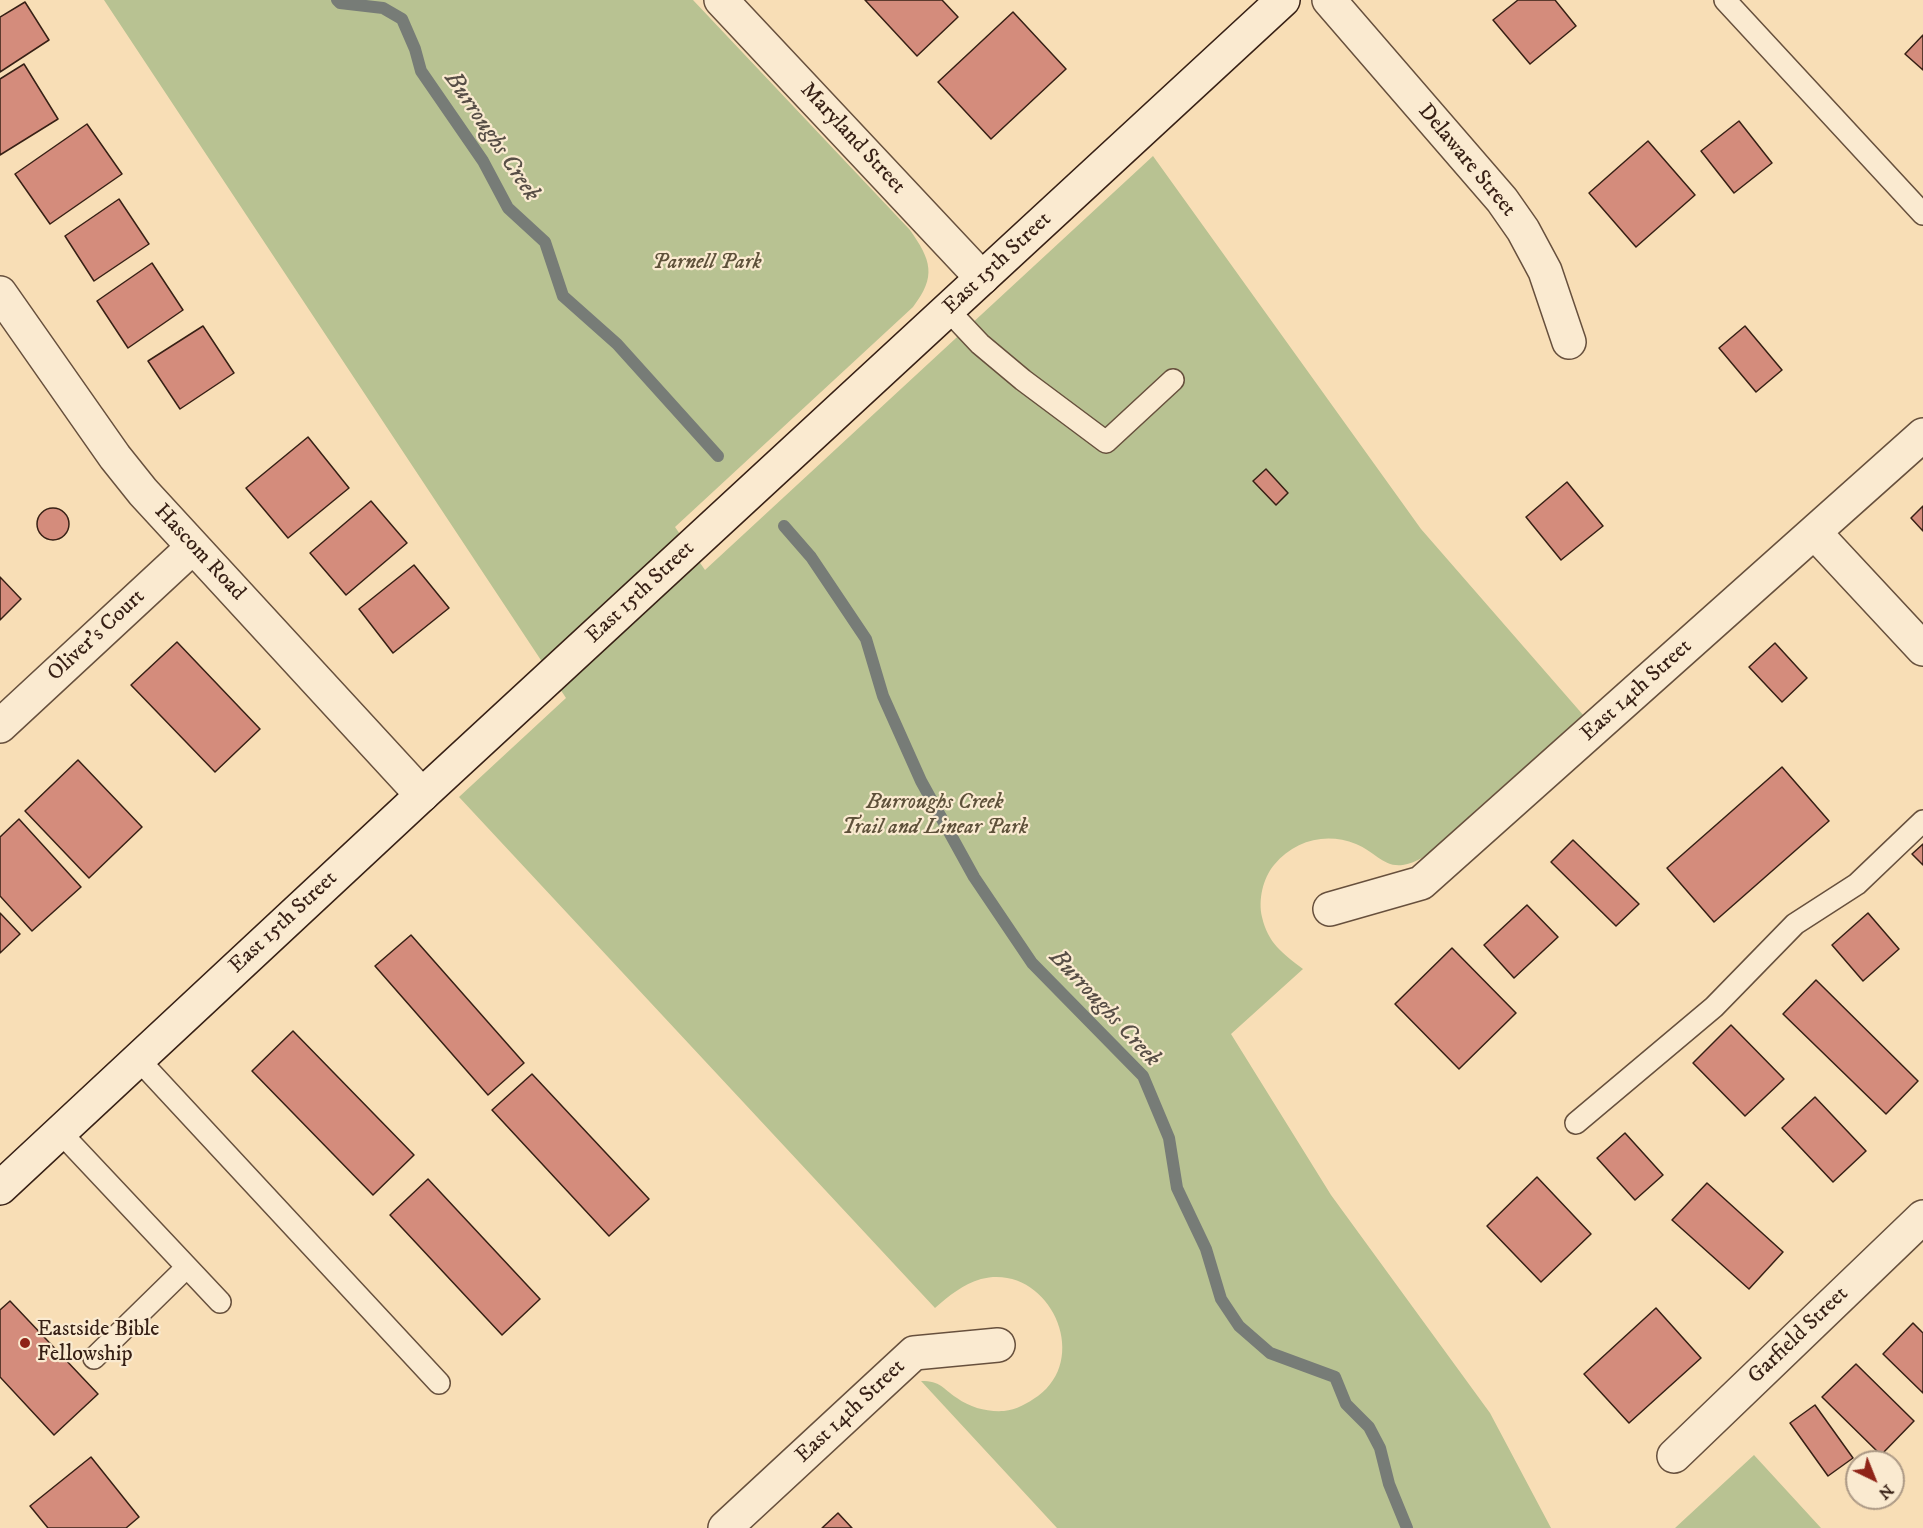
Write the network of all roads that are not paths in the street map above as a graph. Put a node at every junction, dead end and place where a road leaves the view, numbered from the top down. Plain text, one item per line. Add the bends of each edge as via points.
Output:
1 (721, 0) edge
2 (1283, 0) edge
3 (1329, 0) edge
4 (1725, 0) edge
5 (1923, 214) edge
6 (982, 278) junction
7 (0, 293) edge
8 (948, 310) junction
9 (1569, 342) dead end
10 (1173, 380) dead end
11 (1923, 435) edge
12 (1815, 533) junction
13 (194, 547) junction
14 (1923, 650) edge
15 (0, 726) edge
16 (422, 795) junction
17 (1923, 821) edge
18 (1330, 909) dead end
19 (138, 1059) junction
20 (1576, 1123) dead end
21 (60, 1132) junction
22 (0, 1188) edge
23 (1923, 1217) edge
24 (187, 1267) junction
25 (219, 1302) dead end
26 (998, 1345) dead end
27 (94, 1358) dead end
28 (439, 1383) dead end
29 (1674, 1456) dead end
30 (725, 1528) edge

1 - 6 street, Maryland Street
2 - 6 street, East 15th Street
3 - 9 street, Delaware Street via 1513,215 1545,271
4 - 5 lane
6 - 8 street, East 15th Street
7 - 13 street, Hascom Road via 115,458
8 - 10 lane via 980,344 1023,380 1106,442
8 - 16 street, East 15th Street
11 - 12 street, East 14th Street
12 - 14 street
12 - 18 street, East 14th Street via 1421,883
13 - 15 street, Oliver's Court
13 - 16 street, Hascom Road
16 - 19 street, East 15th Street
17 - 20 lane via 1857,884 1795,924 1714,1006
19 - 21 street, East 15th Street
19 - 28 lane
21 - 22 street, East 15th Street
21 - 24 lane
23 - 29 street, Garfield Street
24 - 25 lane
24 - 27 lane
26 - 30 street, East 14th Street via 914,1353

